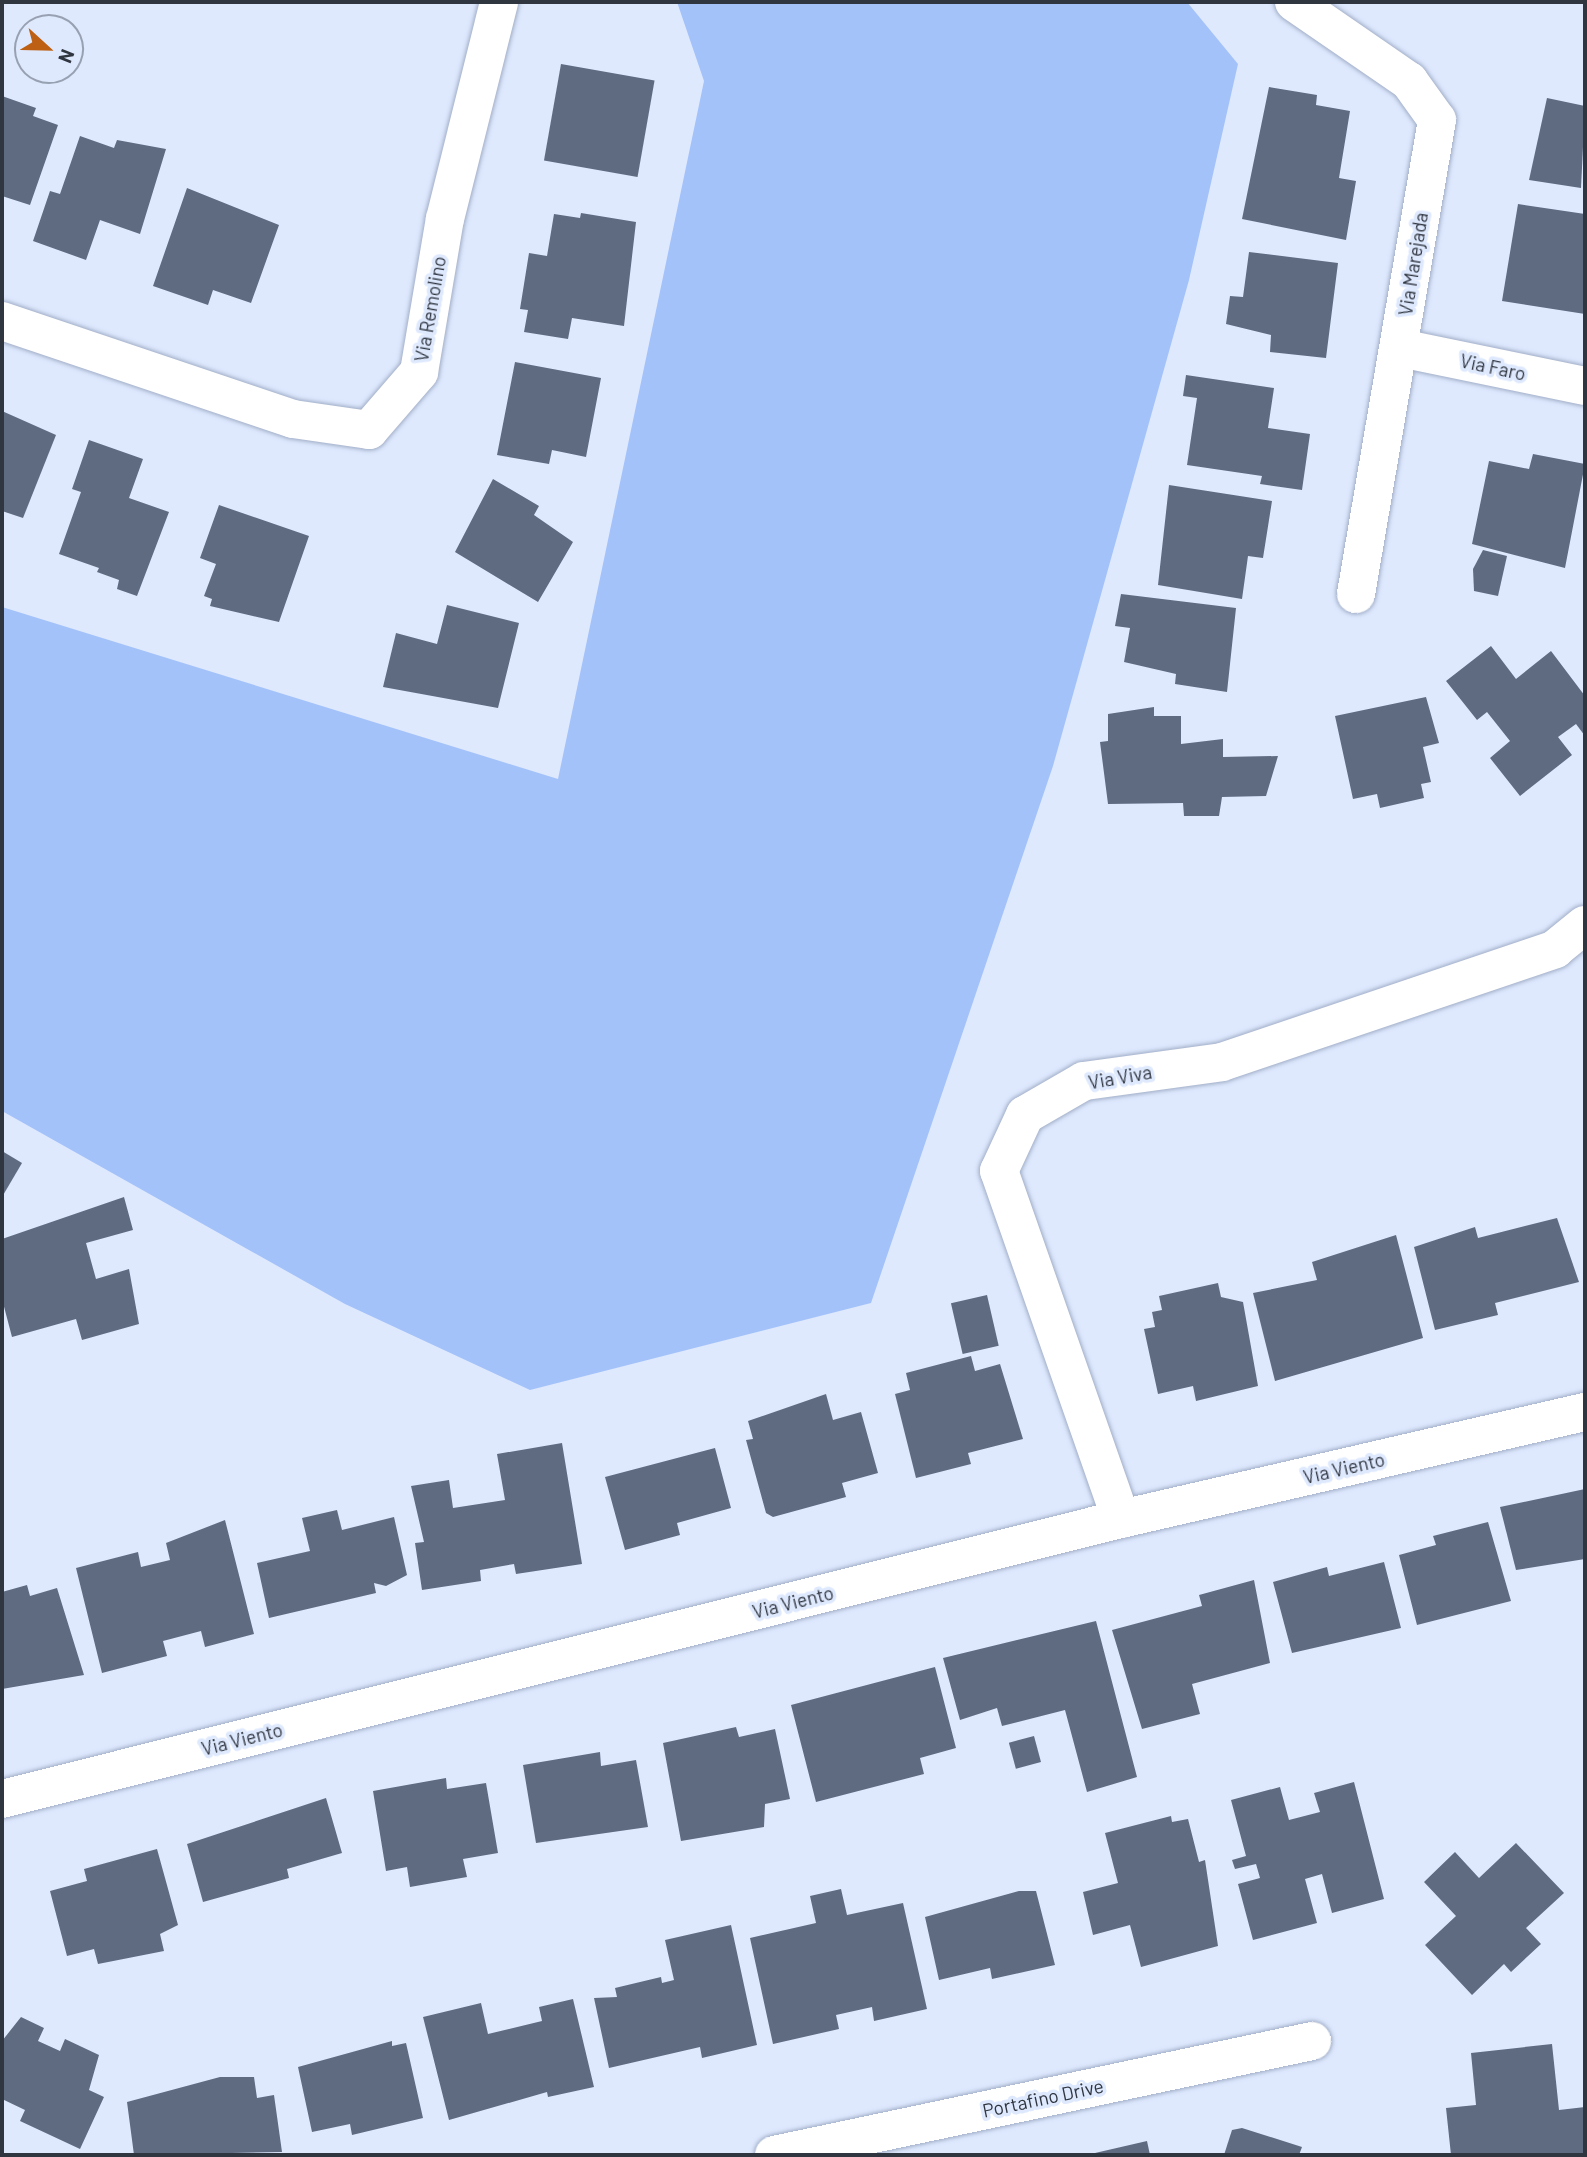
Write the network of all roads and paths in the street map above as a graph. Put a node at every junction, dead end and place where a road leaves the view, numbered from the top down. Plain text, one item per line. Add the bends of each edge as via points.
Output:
1 (499, 2) edge
2 (1294, 2) edge
3 (2, 321) edge
4 (1400, 348) junction
5 (1585, 386) edge
6 (1356, 594) dead end
7 (1585, 925) edge
8 (1585, 1412) edge
9 (1121, 1520) junction
10 (2, 1799) edge
11 (1312, 2041) dead end
12 (774, 2155) edge

1 - 3 street, Via Remolino via 445,219 419,372 369,430 293,419
2 - 4 street, Via Marejada via 1409,80 1437,120
4 - 5 street, Via Faro
4 - 6 street, Via Marejada
7 - 9 street, Via Viva via 1555,949 1222,1062 1084,1081 1025,1115 999,1171
8 - 9 street, Via Viento
9 - 10 street, Via Viento
11 - 12 street, Portafino Drive

